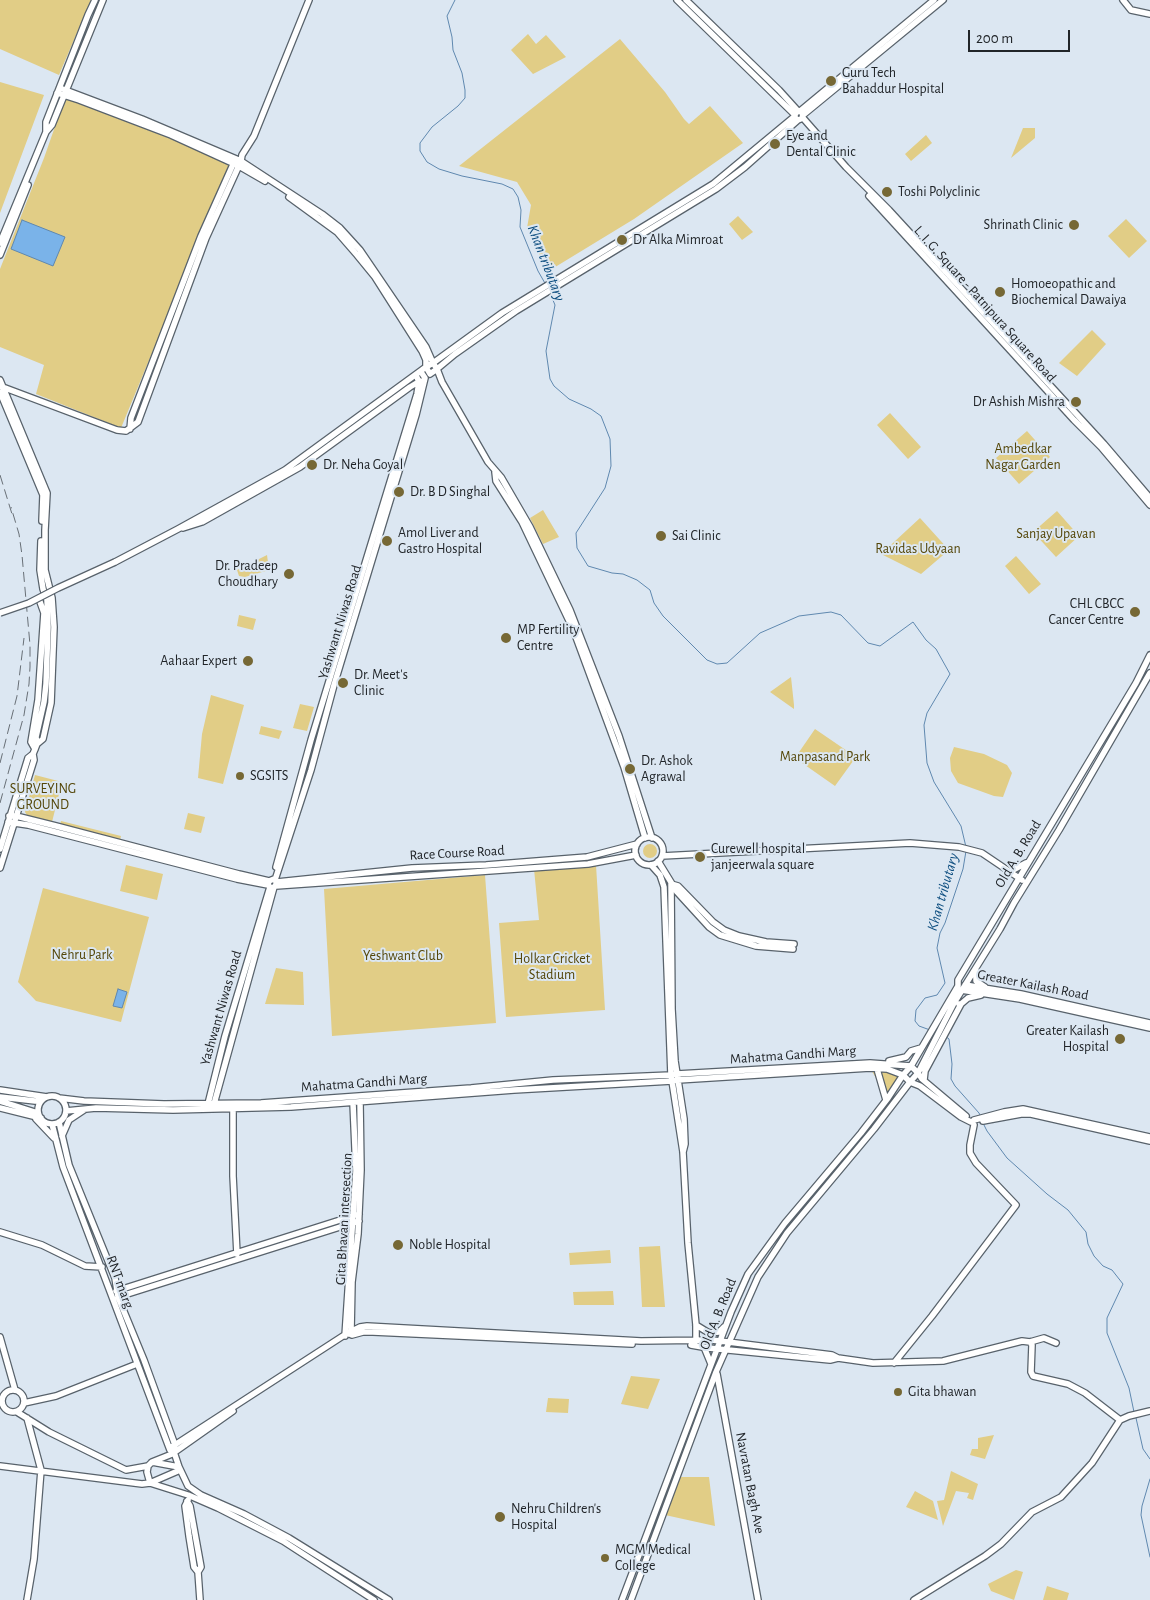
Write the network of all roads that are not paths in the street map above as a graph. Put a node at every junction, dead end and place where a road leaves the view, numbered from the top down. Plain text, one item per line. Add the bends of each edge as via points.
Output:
1 (95, 0) edge
2 (103, 0) edge
3 (309, 0) edge
4 (677, 0) edge
5 (686, 0) edge
6 (934, 0) edge
7 (943, 0) edge
8 (1123, 0) edge
9 (1150, 14) edge
10 (59, 90) junction
11 (65, 93) junction
12 (799, 116) junction
13 (52, 125) junction
14 (46, 132) junction
15 (238, 161) junction
16 (347, 239) junction
17 (0, 243) edge
18 (0, 255) edge
19 (545, 291) junction
20 (433, 363) junction
21 (437, 369) junction
22 (421, 374) junction
23 (428, 376) junction
24 (440, 378) junction
25 (1, 386) edge
26 (1150, 498) edge
27 (1150, 505) edge
28 (38, 599) junction
29 (0, 614) edge
30 (1150, 655) edge
31 (1150, 673) edge
32 (35, 749) junction
33 (12, 819) junction
34 (649, 838) junction
35 (637, 844) junction
36 (0, 849) edge
37 (1044, 852) junction
38 (636, 855) junction
39 (660, 858) junction
40 (1030, 859) junction
41 (281, 862) junction
42 (651, 865) junction
43 (0, 868) edge
44 (1012, 872) junction
45 (1020, 877) junction
46 (255, 880) junction
47 (273, 882) junction
48 (289, 883) junction
49 (1025, 883) junction
50 (671, 884) junction
51 (272, 896) junction
52 (1004, 904) junction
53 (264, 906) junction
54 (794, 947) dead end
55 (977, 966) junction
56 (967, 985) junction
57 (960, 986) junction
58 (984, 991) junction
59 (954, 1003) junction
60 (961, 1004) junction
61 (1150, 1023) edge
62 (938, 1025) junction
63 (1150, 1028) edge
64 (935, 1038) junction
65 (922, 1048) junction
66 (882, 1062) junction
67 (911, 1066) junction
68 (877, 1068) junction
69 (918, 1073) junction
70 (903, 1075) junction
71 (675, 1078) junction
72 (910, 1082) junction
73 (922, 1083) junction
74 (906, 1089) junction
75 (0, 1090) edge
76 (0, 1097) edge
77 (45, 1098) junction
78 (59, 1098) junction
79 (886, 1100) junction
80 (0, 1101) edge
81 (18, 1102) junction
82 (356, 1105) junction
83 (211, 1106) junction
84 (0, 1108) edge
85 (86, 1109) junction
86 (233, 1109) junction
87 (66, 1111) junction
88 (37, 1115) junction
89 (987, 1118) junction
90 (975, 1121) junction
91 (59, 1122) junction
92 (52, 1124) junction
93 (1150, 1137) edge
94 (58, 1139) junction
95 (1150, 1141) edge
96 (356, 1218) junction
97 (0, 1232) edge
98 (238, 1255) junction
99 (102, 1267) junction
100 (119, 1294) junction
101 (696, 1325) junction
102 (725, 1326) junction
103 (347, 1336) junction
104 (0, 1337) edge
105 (720, 1340) junction
106 (694, 1342) junction
107 (729, 1342) junction
108 (1030, 1342) junction
109 (1056, 1343) dead end
110 (704, 1348) junction
111 (718, 1349) junction
112 (726, 1350) junction
113 (737, 1350) junction
114 (838, 1358) junction
115 (720, 1363) junction
116 (894, 1363) junction
117 (137, 1364) junction
118 (711, 1364) junction
119 (716, 1372) junction
120 (15, 1390) junction
121 (1, 1400) edge
122 (24, 1403) junction
123 (17, 1412) junction
124 (1147, 1412) edge
125 (27, 1418) junction
126 (1120, 1420) junction
127 (172, 1450) junction
128 (150, 1464) junction
129 (0, 1466) edge
130 (180, 1469) junction
131 (41, 1470) junction
132 (150, 1483) junction
133 (188, 1486) junction
134 (188, 1498) junction
135 (27, 1600) edge
136 (200, 1600) edge
137 (374, 1600) edge
138 (389, 1600) edge
139 (622, 1600) edge
140 (631, 1600) edge
141 (758, 1600) edge
142 (914, 1600) edge

1 - 10 main road
2 - 11 main road
3 - 15 main road via 254,136
4 - 12 main road
5 - 12 main road via 780,90
6 - 12 main road
7 - 12 main road
8 - 9 main road via 1131,10
10 - 11 main road
10 - 14 main road via 46,122
11 - 13 main road
11 - 15 main road via 142,119
12 - 19 main road via 745,167 716,189
12 - 26 main road, L. I. G. Square - Patnipura Square Road via 1104,444
12 - 27 main road, L. I. G. Square - Patnipura Square Road
13 - 14 main road
13 - 18 main road
14 - 17 main road
15 - 16 main road via 322,214 340,228
15 - 25 main road via 138,422 122,431
16 - 20 main road via 360,250 389,291
16 - 22 main road via 422,350 426,360
19 - 20 main road via 484,325
19 - 21 main road
20 - 21 main road
20 - 22 main road
21 - 23 main road
21 - 24 main road
22 - 23 main road
22 - 23 main road
22 - 28 main road, bridge via 300,467 202,522 178,530
22 - 47 main road, Yashwant Niwas Road via 311,740
23 - 24 main road
23 - 41 main road, Yashwant Niwas Road
24 - 34 main road via 522,522 573,629
25 - 32 main road via 43,495 40,570 47,600 48,627 46,684
28 - 29 main road, bridge
28 - 32 main road via 44,613 31,742
30 - 40 main road, Old A. B. Road
31 - 37 main road, Old A. B. Road
32 - 33 main road
33 - 36 main road
33 - 43 main road
33 - 46 main road, Race Course Road
34 - 35 main road
34 - 39 main road via 661,845
35 - 38 main road
35 - 48 main road, Race Course Road via 587,857 412,868
37 - 49 main road, Old A. B. Road
37 - 49 main road via 1026,887
38 - 42 main road via 640,862
38 - 48 main road, Race Course Road via 588,864
39 - 42 main road
39 - 44 main road via 910,843 982,853
39 - 50 main road
40 - 44 main road
40 - 45 main road, Old A. B. Road
41 - 47 main road, Yashwant Niwas Road
41 - 48 main road via 283,877
42 - 71 main road via 664,886
44 - 45 main road
44 - 52 main road via 1014,880
45 - 49 main road
45 - 52 main road, Old A. B. Road
46 - 47 main road, Race Course Road
46 - 47 main road via 267,877
46 - 53 main road via 264,891
47 - 48 main road, Race Course Road
47 - 51 main road, Yashwant Niwas Road
47 - 53 main road, Yashwant Niwas Road
48 - 51 main road
49 - 55 main road, Old A. B. Road
50 - 54 main road via 678,886 724,930
50 - 71 main road
51 - 83 main road, Yashwant Niwas Road
52 - 57 main road, Old A. B. Road
53 - 83 main road, Yashwant Niwas Road via 225,1036
55 - 56 main road, Old A. B. Road
55 - 58 main road via 975,979
56 - 57 main road, Greater Kailash Road
56 - 58 main road, Greater Kailash Road
57 - 58 main road, Greater Kailash Road
57 - 59 main road, Old A. B. Road
57 - 62 main road, Old A. B. Road via 947,1003
58 - 60 main road
58 - 61 main road, Greater Kailash Road via 1021,994
58 - 63 main road, Greater Kailash Road
59 - 60 main road
59 - 62 main road, Old A. B. Road
60 - 64 main road via 945,1032
62 - 64 main road, Old A. B. Road
64 - 65 main road, Old A. B. Road
64 - 69 main road, Old A. B. Road
64 - 73 main road
65 - 66 main road via 911,1051 906,1057
65 - 67 main road, Old A. B. Road
66 - 67 main road, Mahatma Gandhi Marg
66 - 71 main road, Mahatma Gandhi Marg
67 - 69 main road
67 - 70 main road, Old A. B. Road
68 - 70 main road, Mahatma Gandhi Marg
68 - 71 main road, Mahatma Gandhi Marg
68 - 79 main road
69 - 72 main road, Old A. B. Road
69 - 73 main road
70 - 72 main road
70 - 79 main road, Old A. B. Road
71 - 82 main road, Mahatma Gandhi Marg
71 - 83 main road, Mahatma Gandhi Marg via 553,1080
71 - 101 main road
72 - 73 main road
72 - 74 main road, Old A. B. Road
73 - 74 main road
73 - 90 main road
74 - 107 main road, Old A. B. Road via 787,1233 758,1277
75 - 77 main road
76 - 81 main road
77 - 78 main road
77 - 81 main road
77 - 88 main road
78 - 83 main road, Mahatma Gandhi Marg
78 - 87 main road via 64,1102
79 - 102 main road, Old A. B. Road via 770,1243 748,1274
80 - 81 main road
81 - 88 main road
82 - 86 main road, Mahatma Gandhi Marg
82 - 96 main road, Gita Bhavan intersection
83 - 85 main road, Mahatma Gandhi Marg via 173,1110
83 - 86 main road, Mahatma Gandhi Marg
84 - 88 main road
85 - 87 main road, Mahatma Gandhi Marg
85 - 94 main road via 69,1120
86 - 98 main road
87 - 91 main road
88 - 92 main road
88 - 94 main road
89 - 90 main road
89 - 93 main road via 1023,1109
89 - 95 main road via 1031,1114
90 - 116 main road via 970,1153 1016,1205
91 - 92 main road
91 - 94 main road, RNT marg
92 - 94 main road, RNT marg
94 - 99 main road, RNT marg via 63,1167
94 - 100 main road, RNT marg
96 - 98 main road
96 - 103 main road, Gita Bhavan intersection
97 - 99 main road via 42,1245 85,1266
98 - 100 main road
99 - 117 main road, RNT marg
100 - 127 main road, RNT marg
101 - 102 main road via 709,1333 719,1332
101 - 106 main road
102 - 105 main road, Old A. B. Road
103 - 106 main road via 360,1327 381,1326
103 - 127 main road
104 - 120 main road
105 - 106 main road
105 - 107 main road
105 - 111 main road, Old A. B. Road
106 - 110 main road
107 - 112 main road, Old A. B. Road
107 - 114 main road
108 - 109 main road via 1044,1338
108 - 116 main road via 1022,1341 942,1361
108 - 126 main road via 1033,1376 1068,1384
110 - 111 main road
110 - 118 main road
111 - 112 main road
111 - 118 main road, Old A. B. Road
112 - 113 main road
112 - 115 main road, Old A. B. Road
113 - 114 main road via 830,1360
113 - 115 main road
114 - 116 main road
115 - 119 main road, Old A. B. Road
117 - 122 main road via 56,1396
117 - 127 main road, RNT marg
118 - 139 main road, Old A. B. Road
119 - 140 main road, Old A. B. Road
119 - 141 main road, Navratan Bagh Ave
120 - 121 main road via 7,1392
120 - 122 main road via 21,1394
121 - 123 main road via 8,1411
122 - 123 main road
123 - 125 main road
124 - 126 main road
125 - 128 main road via 126,1470
125 - 131 main road
126 - 142 main road via 1092,1463 1061,1497 1032,1512 986,1556
127 - 128 main road
127 - 130 main road
128 - 130 main road
128 - 132 main road via 147,1472
129 - 131 main road
130 - 132 main road
130 - 133 main road
131 - 132 main road
131 - 135 main road via 34,1559
132 - 134 main road
133 - 134 main road
133 - 138 main road via 289,1538
134 - 136 main road via 201,1567 198,1572
134 - 137 main road via 218,1508 283,1541

